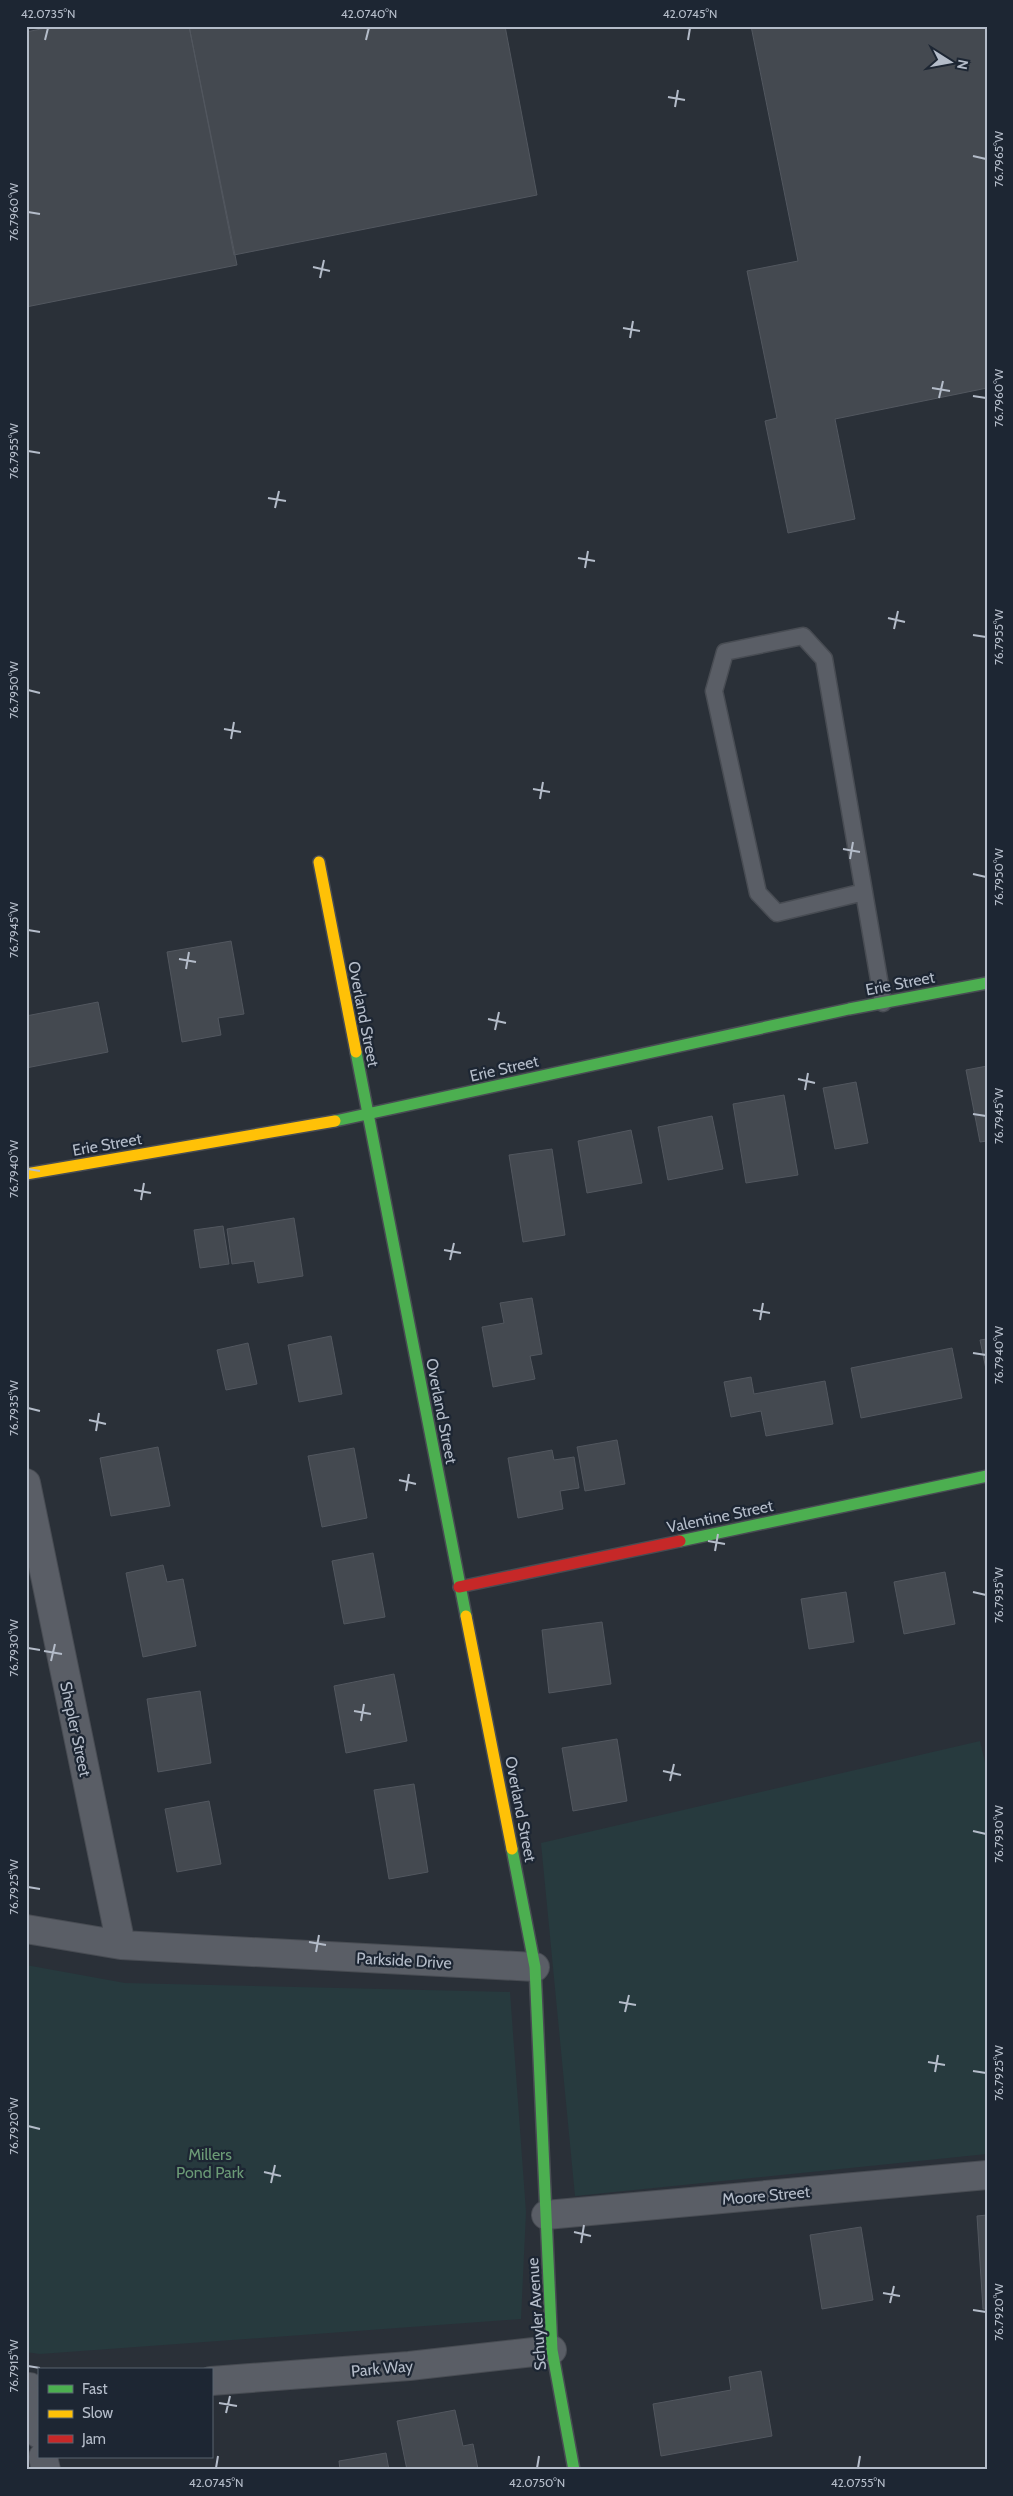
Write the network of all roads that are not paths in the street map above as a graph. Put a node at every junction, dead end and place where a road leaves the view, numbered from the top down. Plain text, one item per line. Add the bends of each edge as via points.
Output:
1 (319, 862) dead end
2 (864, 892) junction
3 (987, 983) edge
4 (883, 1003) junction
5 (367, 1116) junction
6 (26, 1174) edge
7 (987, 1476) edge
8 (26, 1483) edge
9 (460, 1587) junction
10 (26, 1929) edge
11 (121, 1945) junction
12 (535, 1966) junction
13 (987, 2175) edge
14 (546, 2214) junction
15 (552, 2350) junction
16 (212, 2381) edge
17 (32, 2387) edge
18 (38, 2427) edge
19 (574, 2470) edge

1 - 5 street, Overland Street
2 - 2 lane via 824,659 803,636 725,652 714,691 758,893 777,913
2 - 4 lane
3 - 4 street, Erie Street
4 - 5 street, Erie Street via 624,1057
5 - 6 street, Erie Street
5 - 9 street, Overland Street
7 - 9 street, Valentine Street
8 - 11 street, Shepler Street
9 - 12 street, Overland Street
10 - 11 street, Parkside Drive
11 - 12 street, Parkside Drive
12 - 14 street
13 - 14 street, Moore Street
14 - 15 street, Schuyler Avenue
15 - 16 street, Park Way via 409,2366
15 - 19 street, Schuyler Avenue
17 - 18 street

